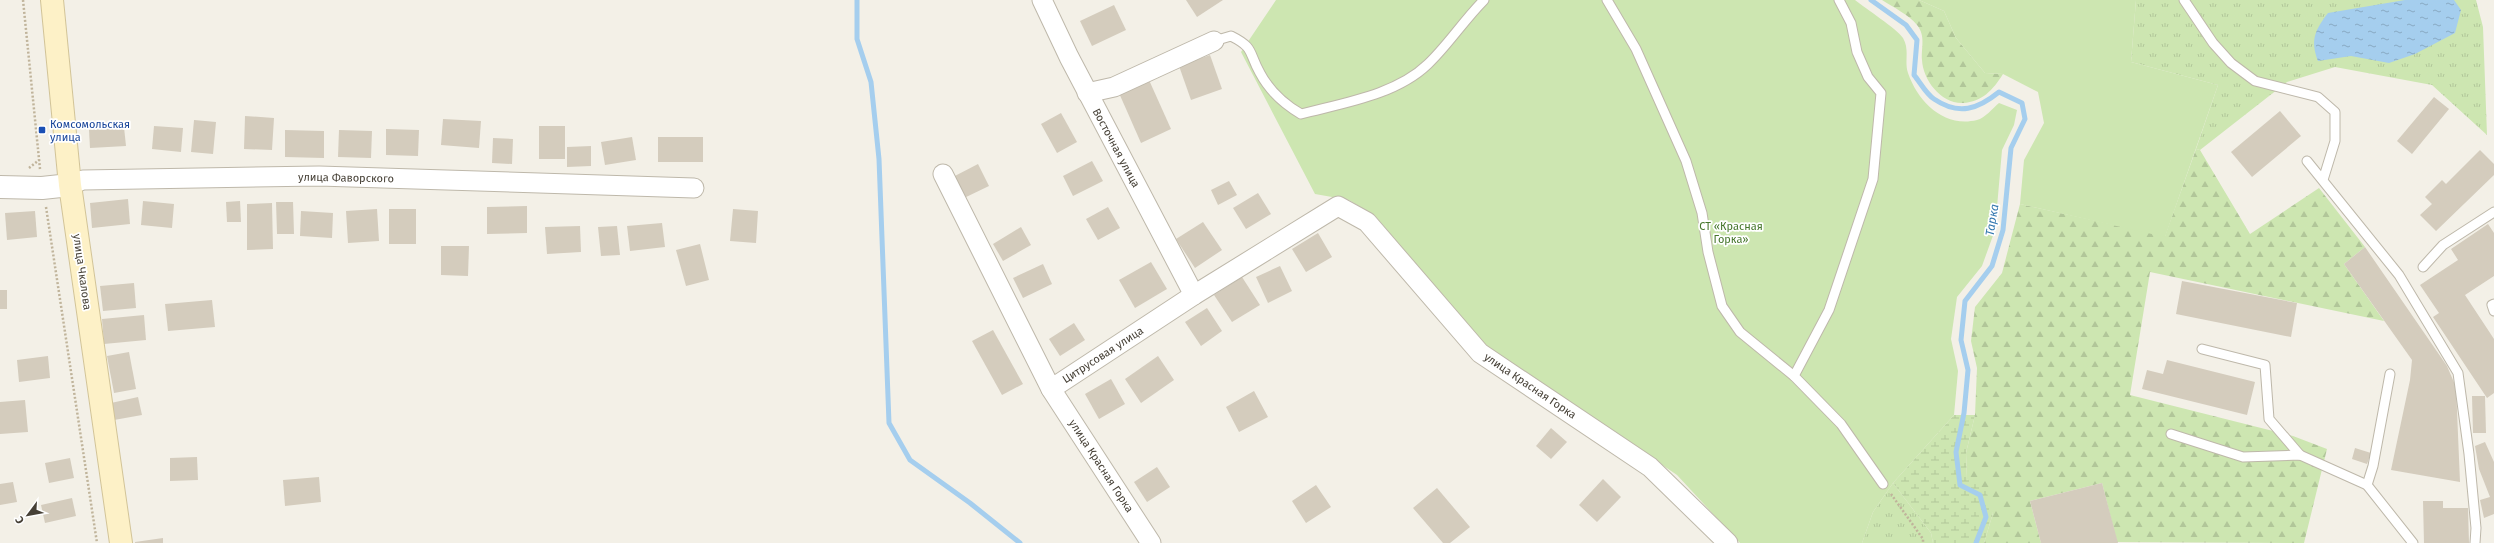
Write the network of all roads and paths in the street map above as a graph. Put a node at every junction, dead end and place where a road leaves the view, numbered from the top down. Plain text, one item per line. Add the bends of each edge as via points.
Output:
1 (23, 0) edge
2 (52, 0) edge
3 (1042, 0) edge
4 (1484, 0) edge
5 (1608, 0) edge
6 (1839, 0) edge
7 (2184, 0) edge
8 (1214, 40) joint
9 (1087, 93) junction
10 (2307, 162) dead end
11 (943, 174) dead end
12 (2323, 180) junction
13 (70, 185) junction
14 (0, 188) edge
15 (42, 188) junction
16 (694, 188) dead end
17 (1338, 206) joint
18 (2494, 212) edge
19 (2423, 267) dead end
20 (1194, 295) junction
21 (2494, 304) edge
22 (2494, 311) edge
23 (2202, 349) dead end
24 (2390, 374) dead end
25 (1794, 376) junction
26 (1051, 389) junction
27 (2171, 434) dead end
28 (2300, 454) junction
29 (1883, 484) joint
30 (2367, 485) junction
31 (97, 543) edge
32 (121, 543) edge
33 (1151, 543) edge
34 (1728, 543) edge
35 (1923, 543) edge
36 (2413, 543) edge
37 (2475, 543) edge

1 - 15 path
2 - 13 main road, улица Чкалова
3 - 9 street, Восточная улица
4 - 8 lane via 1427,65 1399,84 1361,98 1301,114 1280,101 1260,74 1247,44 1231,36
5 - 25 lane via 1636,49 1686,161 1702,213 1708,252 1722,306 1740,332
6 - 25 lane via 1851,23 1857,52 1868,77 1881,94 1874,179 1829,310
7 - 12 lane via 2213,43 2231,63 2255,81 2318,98 2335,112 2335,141
8 - 9 street via 1114,87
9 - 20 street, Восточная улица
10 - 12 lane
11 - 26 street, Цитрусовая улица
12 - 37 lane via 2399,275 2458,373 2469,454 2476,528
13 - 15 street, улица Фаворского
13 - 16 street, улица Фаворского via 83,180 319,176
13 - 32 main road, улица Чкалова
14 - 15 street, улица Фаворского
15 - 31 path
17 - 20 street, Цитрусовая улица
17 - 34 street, улица Красная Горка via 1366,222 1480,353 1650,467
18 - 19 lane via 2443,245
20 - 26 street, Цитрусовая улица
21 - 22 lane
23 - 28 lane via 2265,366 2269,419
24 - 30 lane via 2373,466
25 - 29 lane via 1841,424
26 - 33 street, улица Красная Горка
27 - 28 lane via 2243,457
28 - 30 lane
29 - 35 path via 1902,508
30 - 36 lane

